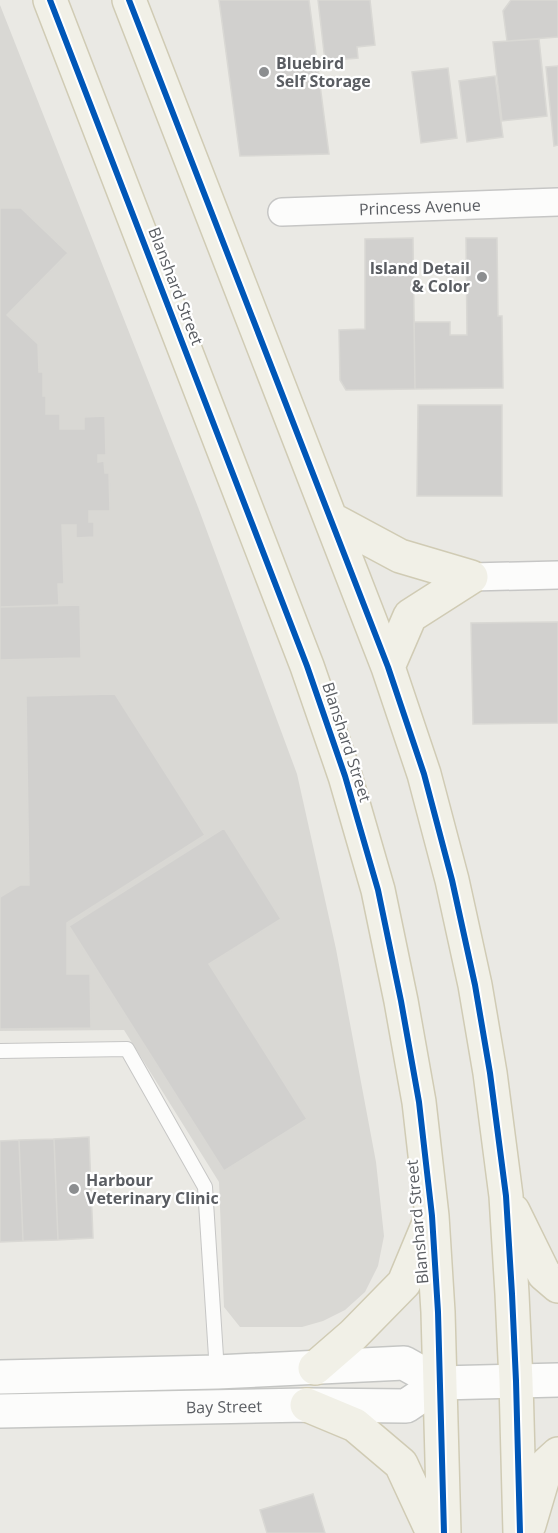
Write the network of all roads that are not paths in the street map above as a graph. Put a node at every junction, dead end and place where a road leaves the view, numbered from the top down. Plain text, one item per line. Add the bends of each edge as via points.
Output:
1 (50, 0) edge
2 (73, 0) edge
3 (129, 0) edge
4 (62, 31) junction
5 (558, 202) edge
6 (282, 212) dead end
7 (331, 519) junction
8 (558, 575) edge
9 (471, 577) junction
10 (388, 667) junction
11 (0, 1051) edge
12 (506, 1196) junction
13 (432, 1216) junction
14 (558, 1286) edge
15 (315, 1368) junction
16 (217, 1372) junction
17 (0, 1377) edge
18 (558, 1380) edge
19 (516, 1381) junction
20 (440, 1383) junction
21 (307, 1405) junction
22 (0, 1411) edge
23 (558, 1454) edge
24 (433, 1533) edge
25 (444, 1533) edge
26 (520, 1533) edge
27 (527, 1533) edge

1 - 4 main road, Blanshard Street
2 - 4 main road
3 - 7 main road
4 - 13 main road, Blanshard Street via 308,666 345,776 378,890 401,1000 419,1102
5 - 6 street, Princess Avenue
7 - 9 main road via 400,555
7 - 10 main road
8 - 9 street
9 - 10 main road via 410,616
10 - 12 main road via 424,774 452,880 489,1062
11 - 16 lane via 128,1049 206,1187
12 - 14 main road via 544,1274
12 - 19 main road
13 - 15 main road via 404,1283
13 - 20 main road, Blanshard Street
15 - 16 main road
15 - 20 main road via 404,1363
16 - 17 main road
18 - 19 main road
19 - 20 main road
19 - 26 main road
20 - 21 main road, Bay Street via 406,1406
20 - 25 main road, Blanshard Street
21 - 22 main road, Bay Street
21 - 24 main road via 355,1425 401,1464
23 - 27 main road via 547,1464

